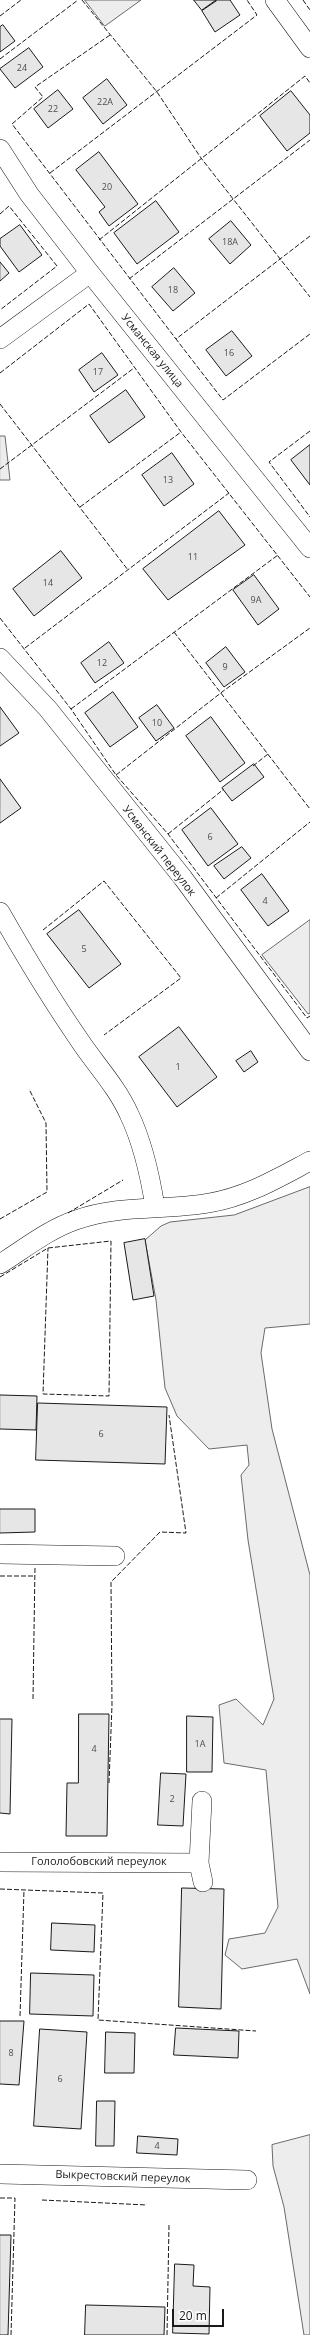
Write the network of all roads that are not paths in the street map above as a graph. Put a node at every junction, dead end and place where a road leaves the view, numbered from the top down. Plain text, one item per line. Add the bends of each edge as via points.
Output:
1 (275, 0) edge
2 (310, 48) edge
3 (0, 149) edge
4 (90, 273) junction
5 (0, 339) edge
6 (310, 548) edge
7 (0, 658) edge
8 (0, 912) edge
9 (310, 1051) edge
10 (310, 1161) edge
11 (155, 1207) junction
12 (0, 1264) edge
13 (0, 1554) edge
14 (115, 1556) dead end
15 (202, 1801) dead end
16 (0, 1862) edge
17 (199, 1863) junction
18 (203, 1882) dead end
19 (0, 2174) edge
20 (247, 2180) dead end

1 - 2 street
3 - 4 street, Усманская улица via 29,194
4 - 5 street
4 - 6 street, Усманская улица
7 - 9 street, Усманский переулок via 48,709 183,878
8 - 11 street via 27,960 80,1042 115,1088 129,1114 148,1171
10 - 11 street via 226,1200 208,1204
11 - 12 street via 105,1212 75,1220 57,1228
13 - 14 street
15 - 17 street
16 - 17 street, Гололобовский переулок
17 - 18 street
19 - 20 street, Выкрестовский переулок

